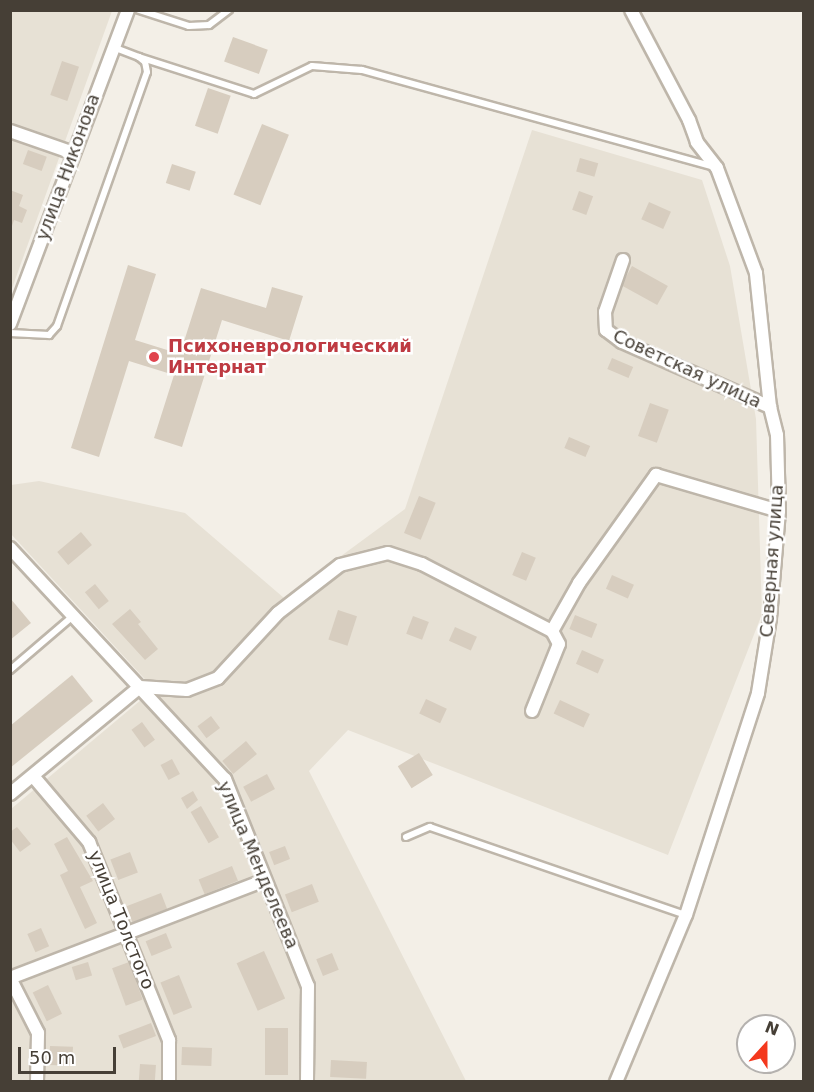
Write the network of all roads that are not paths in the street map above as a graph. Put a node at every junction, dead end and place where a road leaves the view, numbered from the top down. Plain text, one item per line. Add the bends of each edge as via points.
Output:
1 (128, 10) edge
2 (139, 10) edge
3 (229, 10) edge
4 (631, 10) edge
5 (112, 46) junction
6 (139, 57) junction
7 (10, 131) edge
8 (73, 153) junction
9 (717, 168) junction
10 (623, 260) dead end
11 (14, 307) edge
12 (10, 324) edge
13 (10, 333) edge
14 (770, 407) junction
15 (779, 511) junction
16 (10, 548) edge
17 (73, 616) junction
18 (552, 631) junction
19 (10, 670) edge
20 (140, 687) junction
21 (532, 711) dead end
22 (33, 776) junction
23 (10, 794) edge
24 (406, 837) dead end
25 (265, 880) junction
26 (686, 915) junction
27 (127, 934) junction
28 (10, 978) edge
29 (37, 1082) edge
30 (169, 1082) edge
31 (307, 1082) edge
32 (616, 1082) edge

1 - 5 street, улица Никонова
2 - 3 lane via 189,26 209,25
4 - 9 street, Северная улица via 697,142
5 - 6 lane
5 - 8 street, улица Никонова
6 - 9 lane via 254,93 312,66 362,70
6 - 13 lane via 147,72 57,326 49,335
7 - 8 street
8 - 11 street, улица Никонова
9 - 14 street, Северная улица via 756,273
10 - 14 street, Советская улица via 605,312 606,330 622,342
11 - 12 street, улица Никонова
14 - 15 street, Северная улица via 777,435
15 - 18 street via 656,475 579,583
15 - 26 street, Северная улица via 770,618 758,693
16 - 17 street, улица Менделеева
17 - 19 lane
17 - 20 street, улица Менделеева
18 - 20 street via 422,564 388,553 340,565 278,613 218,678 187,690
18 - 21 street via 559,644
20 - 22 street
20 - 25 street, улица Менделеева via 225,779
22 - 23 street
22 - 27 street, улица Толстого via 89,842
24 - 26 lane via 430,827
25 - 27 street
25 - 31 street, улица Менделеева via 308,986
26 - 32 street, Северная улица
27 - 28 street
27 - 30 street, улица Толстого via 170,1041
28 - 29 street via 38,1033

